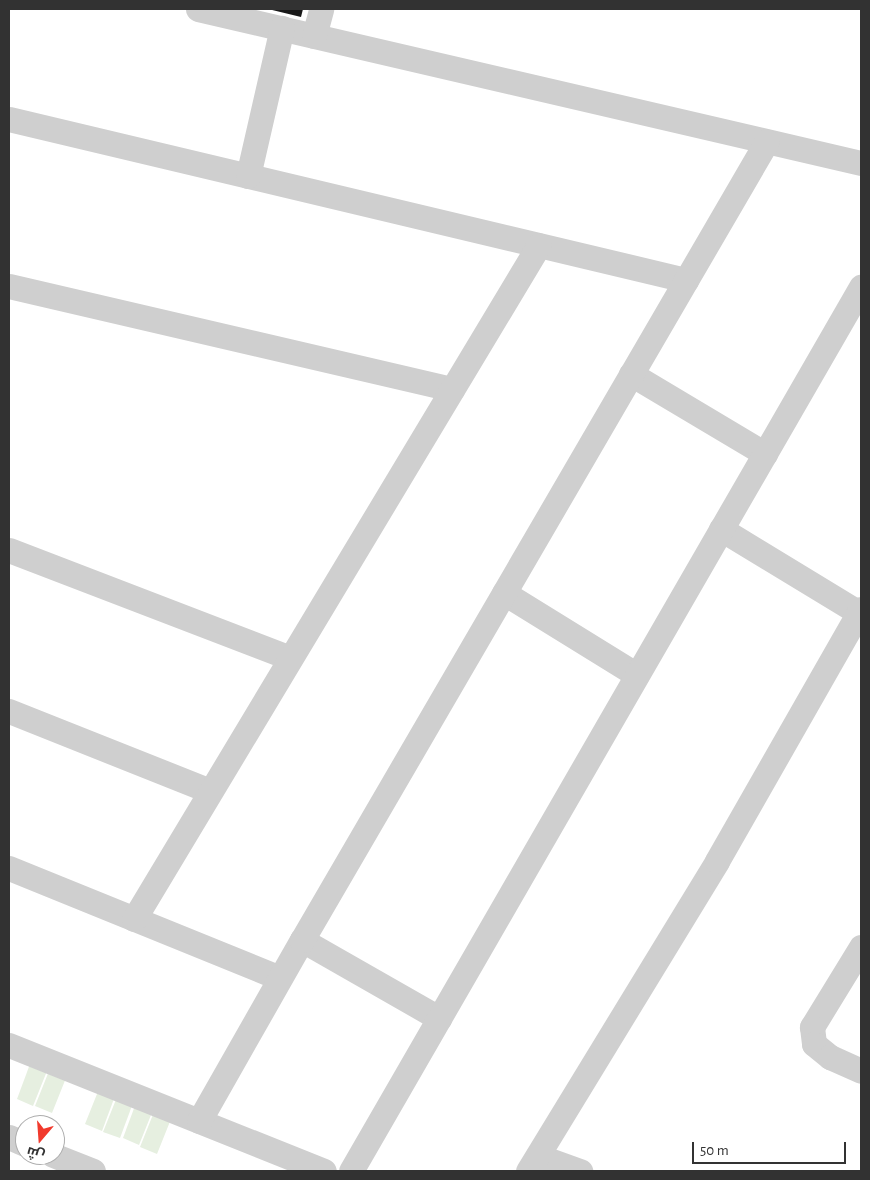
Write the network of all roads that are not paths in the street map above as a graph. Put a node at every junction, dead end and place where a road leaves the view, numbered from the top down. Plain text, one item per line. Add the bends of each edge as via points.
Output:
1 (198, 9) edge
2 (321, 9) edge
3 (282, 28) junction
4 (314, 36) junction
5 (9, 119) edge
6 (767, 141) junction
7 (861, 163) edge
8 (248, 176) junction
9 (539, 245) junction
10 (686, 280) junction
11 (9, 286) edge
12 (861, 287) edge
13 (631, 374) junction
14 (452, 389) junction
15 (765, 454) junction
16 (721, 529) junction
17 (9, 550) edge
18 (504, 593) junction
19 (860, 611) edge
20 (290, 658) junction
21 (638, 675) junction
22 (9, 711) edge
23 (210, 791) junction
24 (9, 868) edge
25 (134, 919) junction
26 (302, 940) junction
27 (861, 947) edge
28 (280, 978) junction
29 (439, 1018) junction
30 (9, 1045) edge
31 (861, 1071) edge
32 (199, 1121) junction
33 (65, 1160) edge
34 (533, 1164) edge
35 (93, 1171) edge
36 (324, 1171) edge
37 (351, 1171) edge
38 (580, 1171) edge

1 - 3 street
2 - 4 street
3 - 4 street
3 - 8 street
4 - 6 street
5 - 8 street
6 - 7 street
6 - 10 street
8 - 9 street
9 - 10 street
9 - 14 street
10 - 13 street
11 - 14 street
12 - 15 street
13 - 15 street
13 - 18 street
14 - 20 street
15 - 16 street
16 - 19 street
16 - 21 street
17 - 20 street
18 - 21 street
18 - 26 street
19 - 34 street via 717,861
20 - 23 street
21 - 29 street
22 - 23 street
23 - 25 street
24 - 25 street
25 - 28 street
26 - 28 street
26 - 29 street
27 - 31 street via 812,1027 814,1044 830,1057
28 - 32 street
29 - 37 street
30 - 32 street
32 - 36 street
33 - 35 street
34 - 38 street

